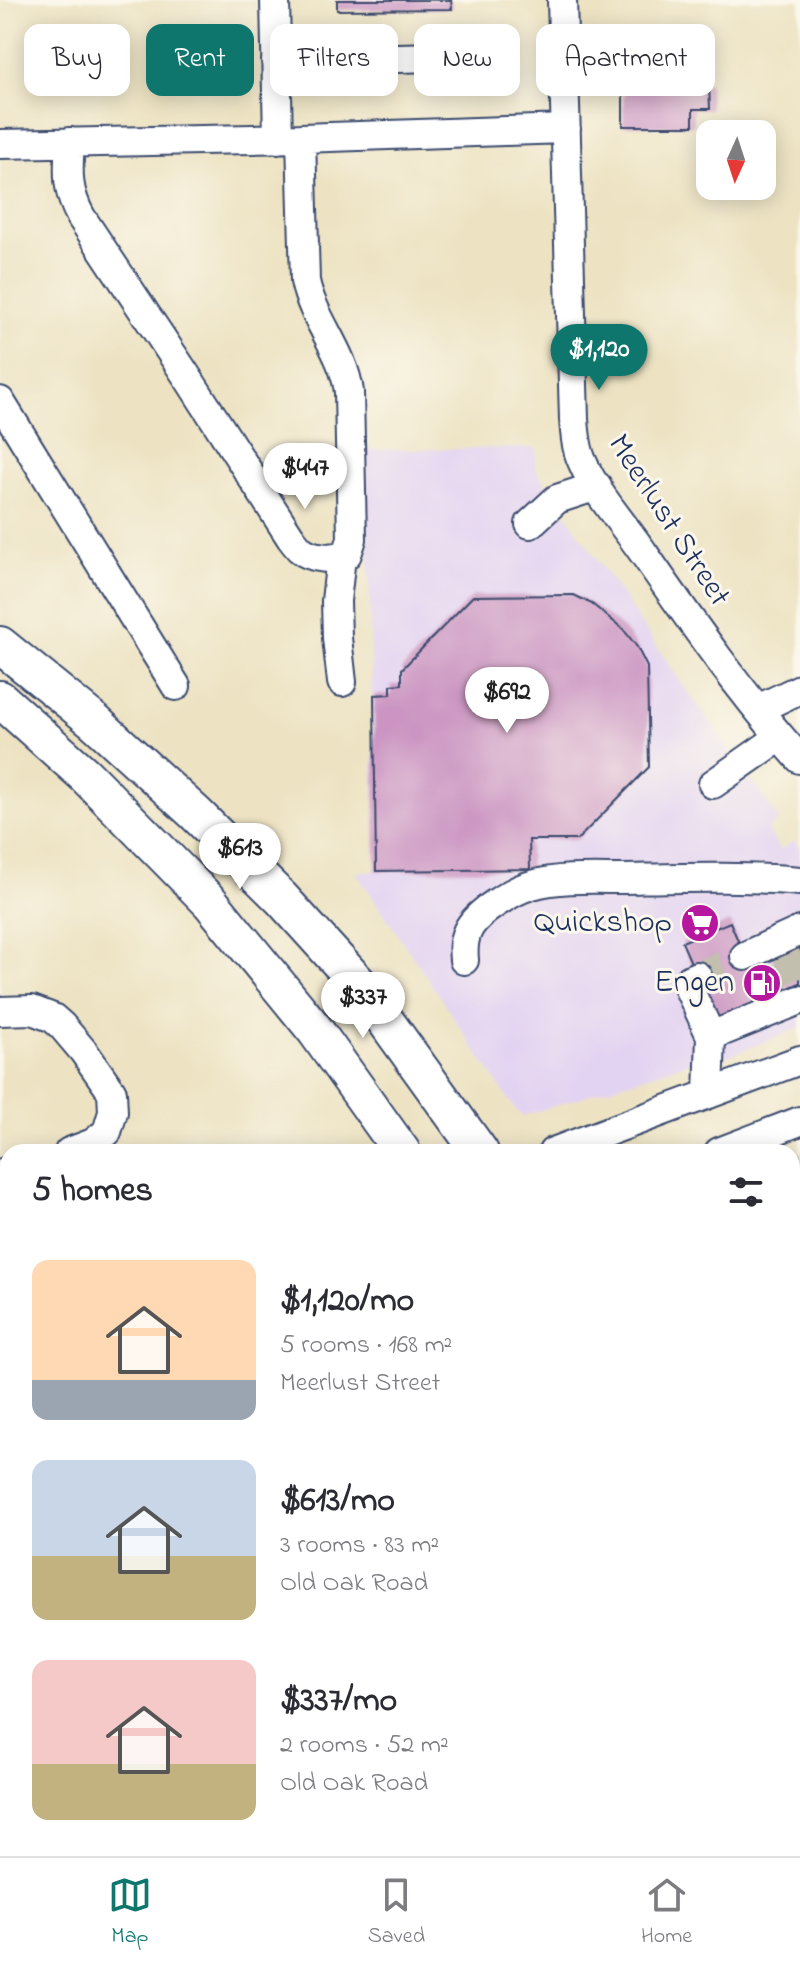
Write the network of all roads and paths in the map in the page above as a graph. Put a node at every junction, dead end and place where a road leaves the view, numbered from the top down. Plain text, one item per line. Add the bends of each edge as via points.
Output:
1 (275, 0) edge
2 (562, 0) edge
3 (275, 24) edge
4 (282, 96) edge
5 (566, 129) junction
6 (289, 139) junction
7 (70, 142) junction
8 (0, 144) edge
9 (0, 401) edge
10 (597, 486) junction
11 (530, 524) dead end
12 (341, 557) junction
13 (0, 645) edge
14 (342, 682) dead end
15 (176, 686) dead end
16 (800, 689) edge
17 (0, 699) edge
18 (758, 709) junction
19 (780, 737) junction
20 (800, 759) edge
21 (713, 784) dead end
22 (800, 881) edge
23 (789, 942) edge
24 (745, 956) tunnel mouth
25 (464, 960) dead end
26 (697, 976) dead end
27 (800, 990) edge
28 (0, 1011) edge
29 (711, 1036) junction
30 (800, 1060) edge
31 (709, 1094) junction
32 (800, 1121) edge
33 (90, 1144) edge
34 (396, 1144) edge
35 (474, 1144) edge
36 (575, 1144) edge
37 (740, 1144) edge

1 - 3 street
2 - 5 street, Meerlust Street
4 - 6 street
5 - 6 street
5 - 10 street, Meerlust Street via 576,440 582,463
6 - 7 street
6 - 12 street via 302,176 307,290 349,392 352,539
7 - 8 street
7 - 12 street via 68,182 81,217 291,538 308,555
9 - 15 street
10 - 11 street via 557,499
10 - 18 street, Meerlust Street
12 - 14 street via 336,601
13 - 35 main road via 94,721 282,899 359,984
16 - 18 street
17 - 34 main road via 85,775 211,903 315,1030
18 - 19 street, Meerlust Street
19 - 20 street, Meerlust Street
19 - 21 street
22 - 25 street via 681,878 533,884 471,924
23 - 24 street
26 - 29 street via 688,986
27 - 29 street
28 - 33 street via 32,1010 53,1018 112,1092 107,1132
29 - 31 street
30 - 31 street
31 - 36 street
32 - 37 street

